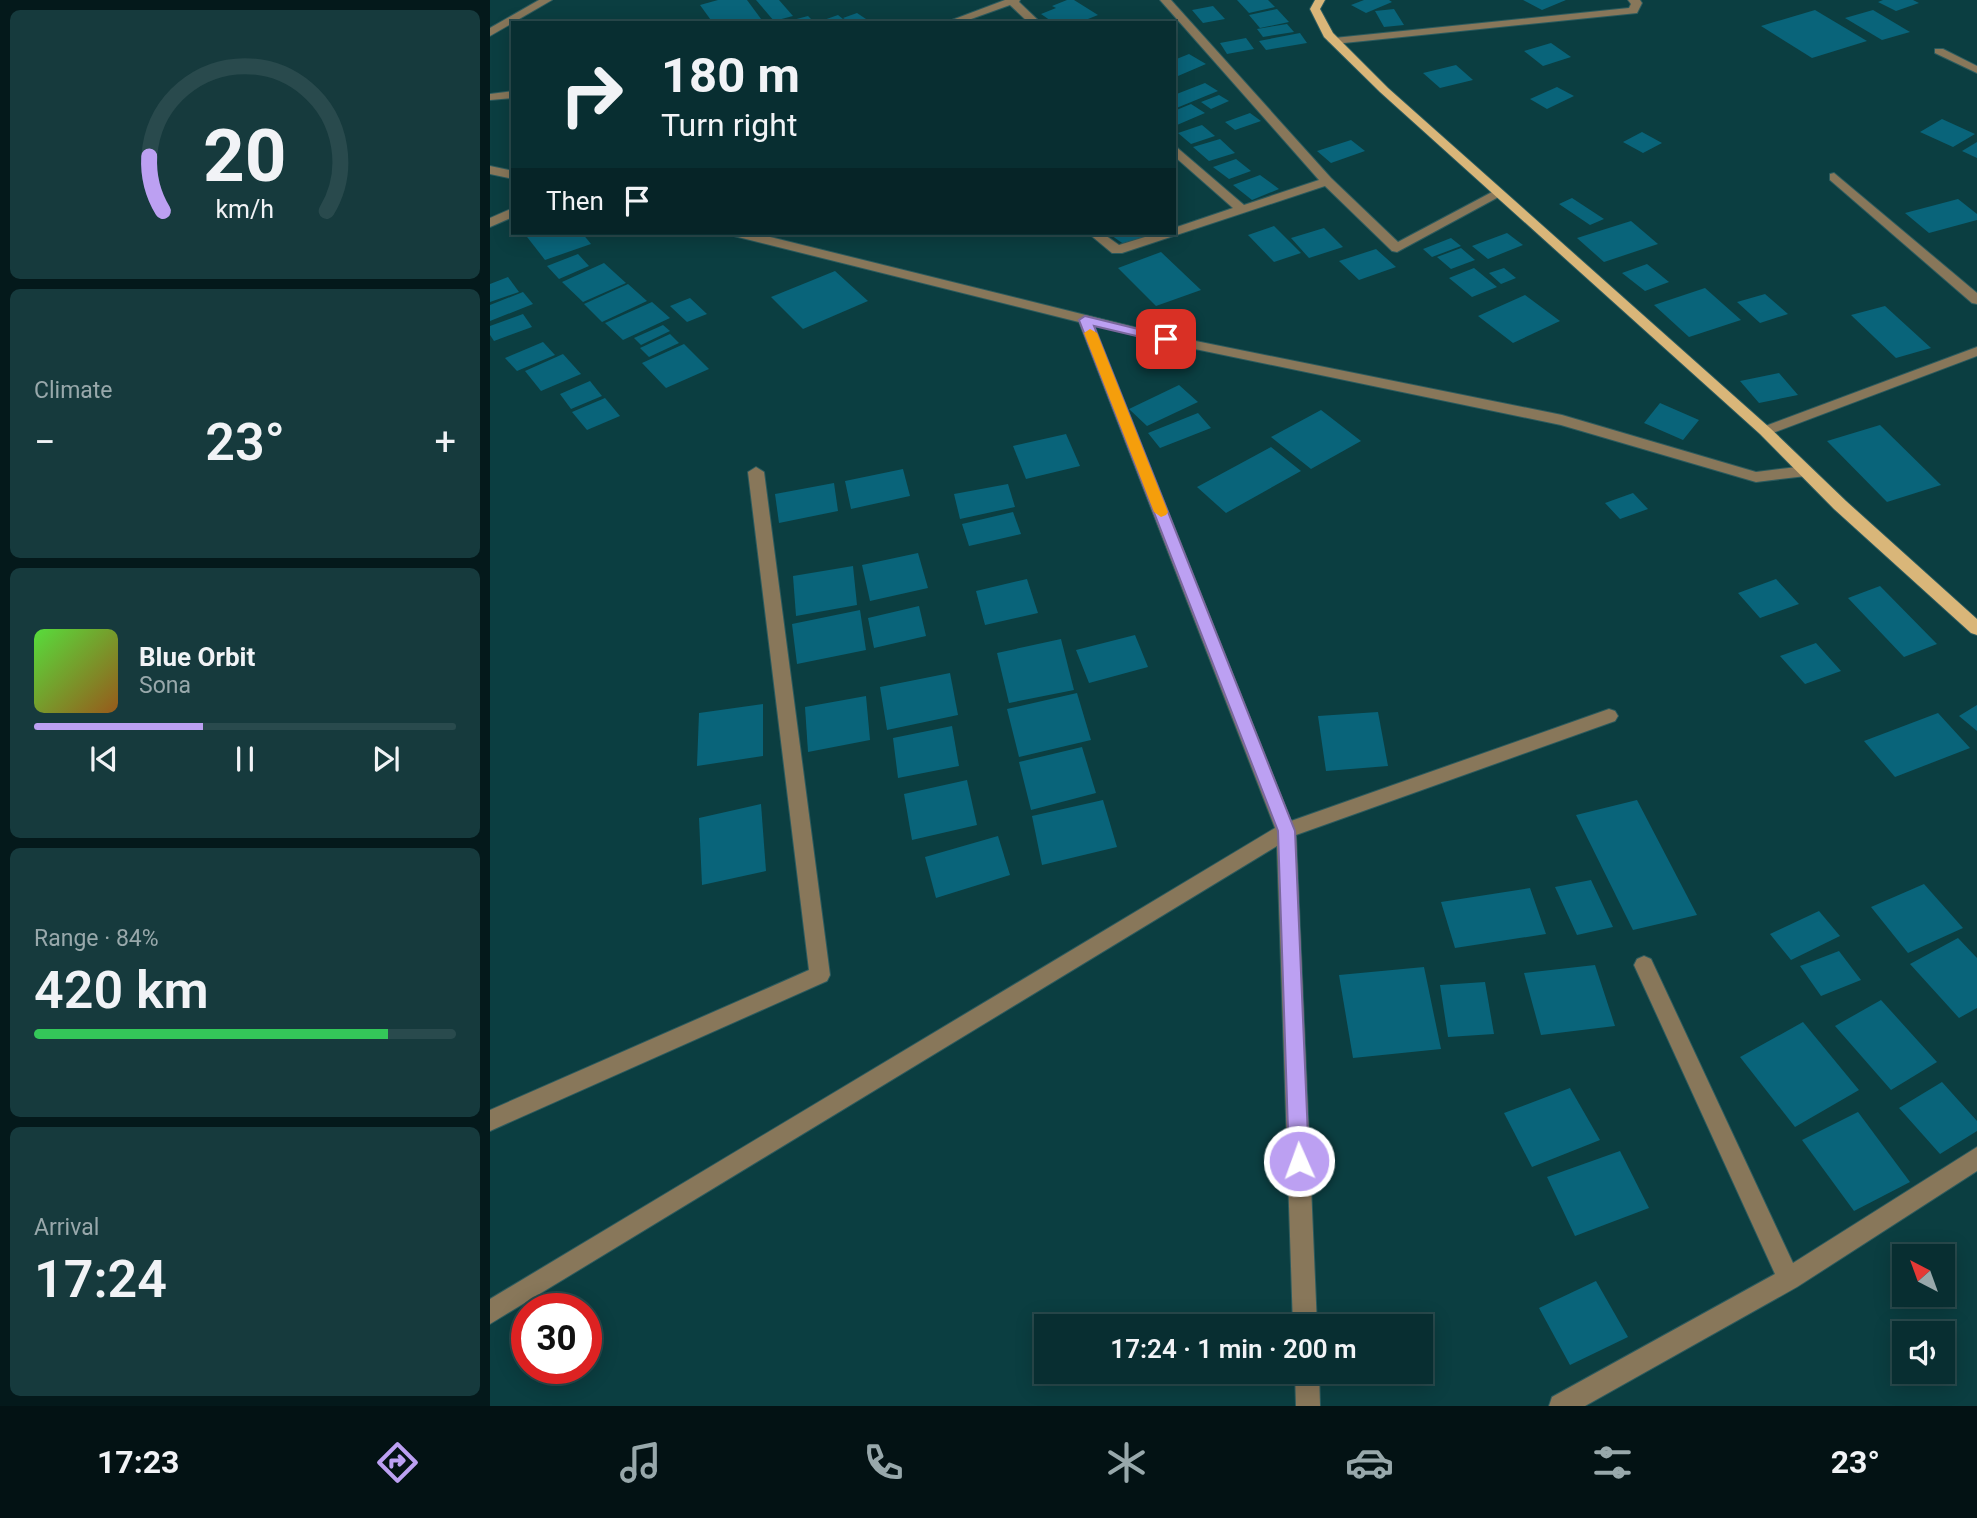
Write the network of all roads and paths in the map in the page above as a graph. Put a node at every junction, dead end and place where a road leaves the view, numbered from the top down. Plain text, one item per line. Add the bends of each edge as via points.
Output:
1 (547, 0) edge
2 (1165, 0) edge
3 (1320, 0) edge
4 (1633, 0) edge
5 (1013, 1) edge
6 (955, 21) edge
7 (1034, 21) edge
8 (490, 33) edge
9 (1334, 41) junction
10 (1939, 51) dead end
11 (1977, 70) edge
12 (511, 94) edge
13 (490, 97) edge
14 (1176, 151) edge
15 (490, 170) edge
16 (511, 175) edge
17 (1834, 177) dead end
18 (1327, 181) junction
19 (1498, 194) junction
20 (1242, 210) junction
21 (511, 213) edge
22 (490, 223) edge
23 (1176, 231) edge
24 (747, 235) edge
25 (1097, 235) edge
26 (1164, 235) edge
27 (1977, 300) edge
28 (1085, 320) junction
29 (1977, 351) edge
30 (1765, 431) junction
31 (1806, 471) junction
32 (756, 472) dead end
33 (1977, 629) edge
34 (1609, 716) dead end
35 (1286, 831) junction
36 (1644, 965) dead end
37 (490, 1121) edge
38 (1977, 1158) edge
39 (1789, 1279) junction
40 (490, 1312) edge
41 (1305, 1314) edge
42 (1307, 1384) edge
43 (1308, 1406) edge
44 (1562, 1406) edge

1 - 8 street
2 - 18 street
3 - 9 main road via 1315,9
4 - 9 street via 1637,3 1633,11
5 - 6 street
5 - 7 street
9 - 19 main road
10 - 11 street
12 - 13 street
14 - 20 street
15 - 16 street
17 - 27 street
18 - 19 street via 1398,248
18 - 20 street
19 - 30 main road
20 - 23 street
21 - 22 street
24 - 28 street
25 - 26 street via 1117,250
28 - 31 street via 1562,420 1756,477
28 - 35 street
29 - 30 street
30 - 31 main road
31 - 33 main road
32 - 37 street via 820,975
34 - 35 street
35 - 40 street
35 - 41 street
36 - 39 street
38 - 39 street
39 - 44 street
42 - 43 street

